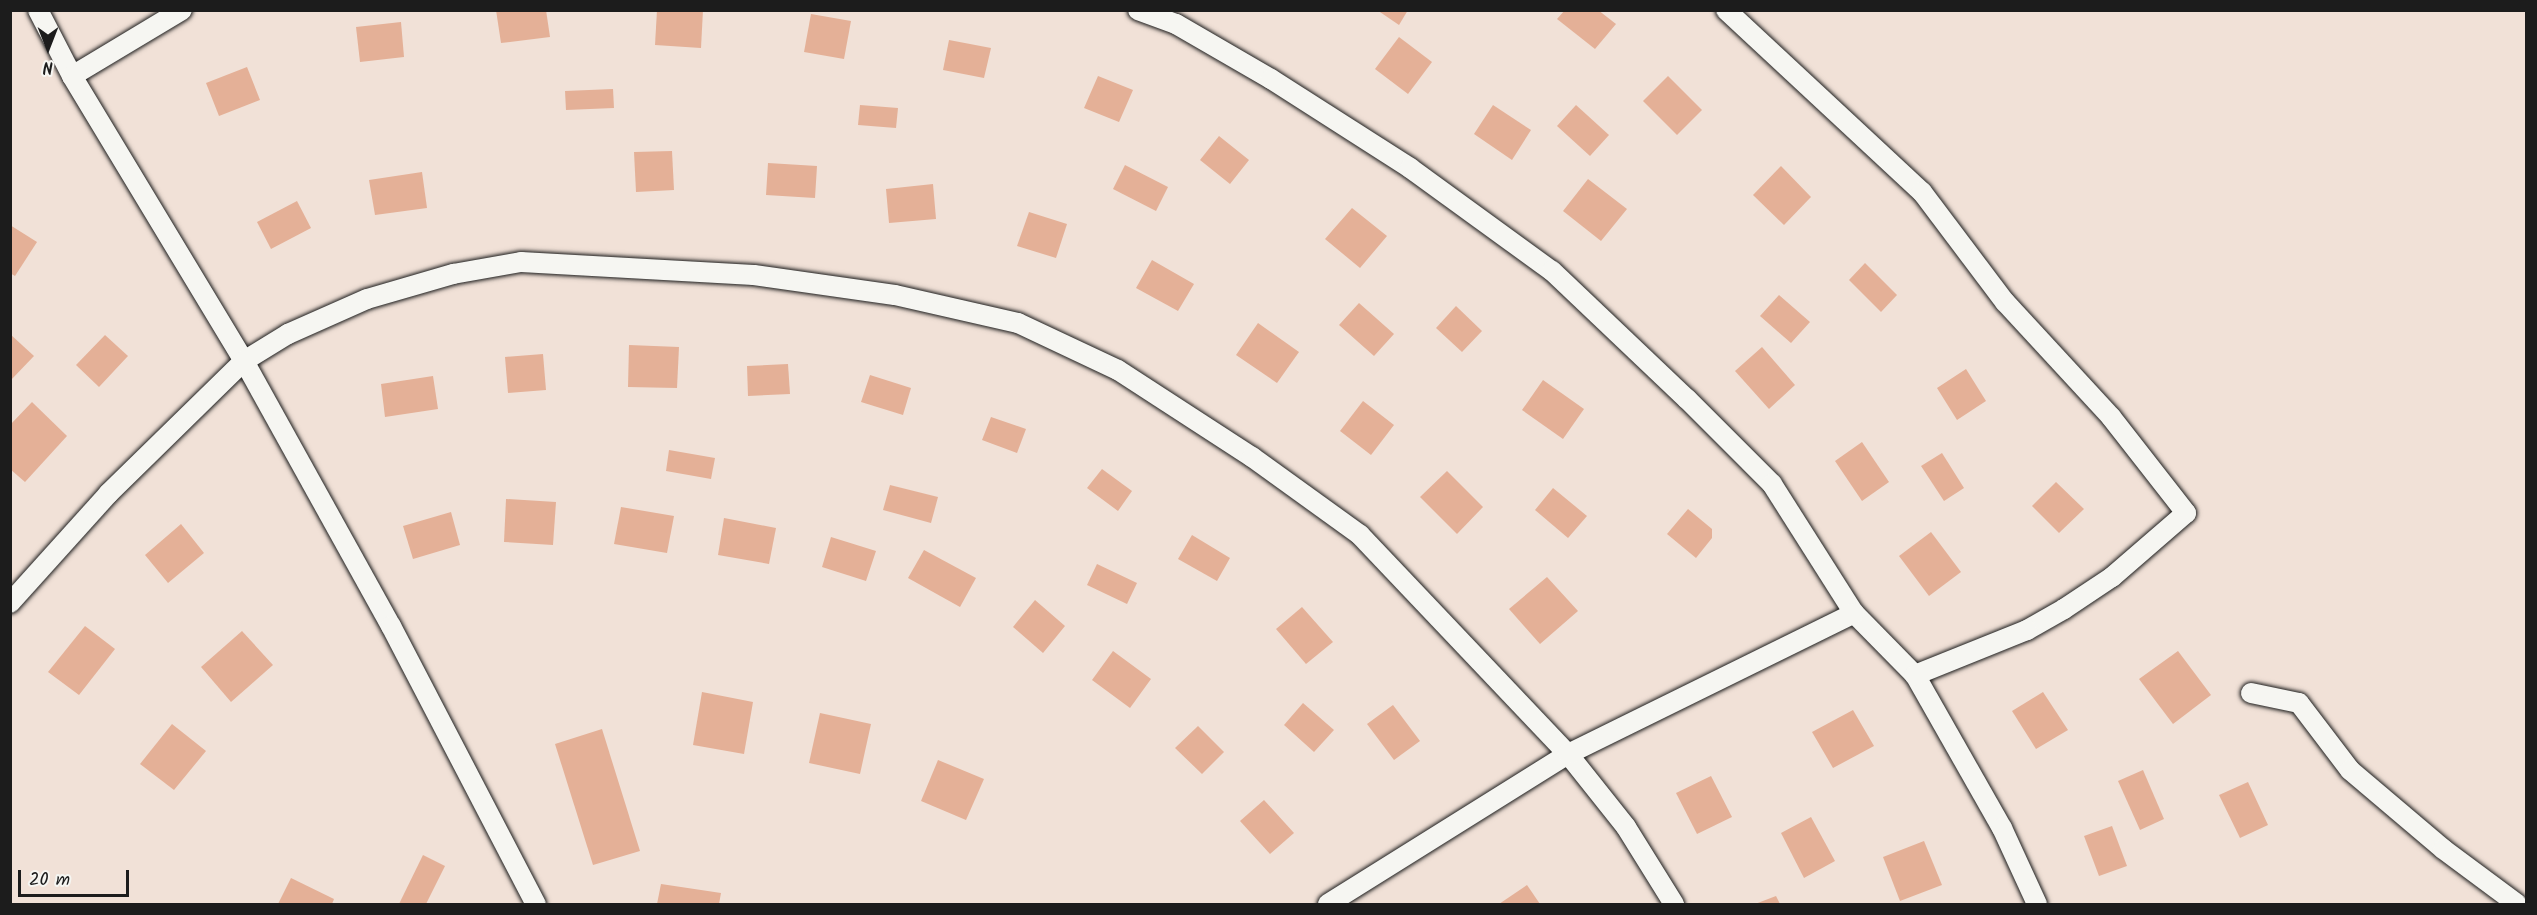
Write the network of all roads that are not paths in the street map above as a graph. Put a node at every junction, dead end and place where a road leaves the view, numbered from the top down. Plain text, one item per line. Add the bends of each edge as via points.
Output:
1 (38, 10) edge
2 (182, 10) edge
3 (1138, 10) edge
4 (1726, 10) edge
5 (72, 76) junction
6 (244, 361) junction
7 (10, 603) edge
8 (1854, 613) junction
9 (1915, 675) junction
10 (2251, 693) dead end
11 (1568, 754) junction
12 (536, 904) edge
13 (1328, 904) edge
14 (1674, 904) edge
15 (2037, 904) edge
16 (2517, 904) edge

1 - 5 lane
2 - 5 lane
3 - 8 lane via 1176,24 1271,79 1410,168 1552,271 1772,484
4 - 9 lane via 1922,192 2005,302 2111,417 2186,513 2112,577 2064,609 2027,630
5 - 6 lane
6 - 7 lane via 108,494
6 - 11 lane via 288,334 367,300 453,274 521,262 754,275 895,295 1018,323 1118,370 1252,457 1360,536
6 - 12 lane via 391,626
8 - 9 lane
8 - 11 lane
9 - 15 lane via 2002,828
10 - 16 lane via 2299,704 2350,770 2443,849
11 - 13 lane
11 - 14 lane via 1626,827

